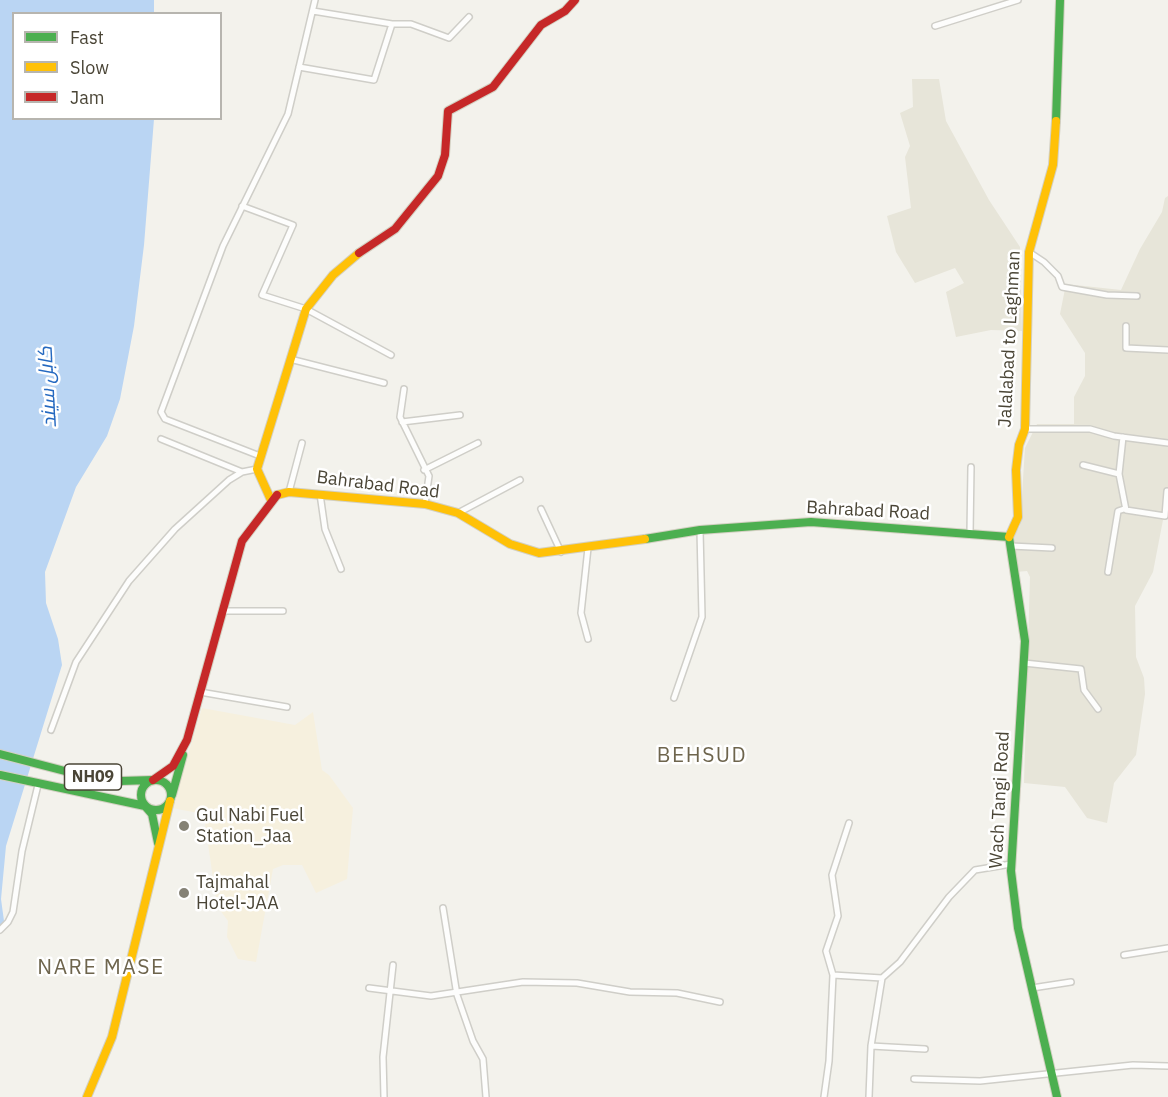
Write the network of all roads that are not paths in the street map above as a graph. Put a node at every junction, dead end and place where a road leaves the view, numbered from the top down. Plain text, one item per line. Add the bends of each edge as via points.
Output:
1 (315, 0) edge
2 (575, 0) edge
3 (1018, 0) edge
4 (1060, 0) edge
5 (313, 11) junction
6 (469, 17) dead end
7 (392, 24) junction
8 (935, 26) dead end
9 (299, 68) junction
10 (242, 206) junction
11 (1029, 252) junction
12 (1137, 296) dead end
13 (306, 309) junction
14 (1126, 326) dead end
15 (1168, 351) edge
16 (391, 355) dead end
17 (290, 359) junction
18 (384, 382) dead end
19 (404, 389) dead end
20 (460, 415) dead end
21 (402, 422) junction
22 (1024, 429) junction
23 (1123, 437) junction
24 (161, 439) dead end
25 (302, 443) dead end
26 (478, 443) dead end
27 (1168, 443) edge
28 (260, 456) junction
29 (1083, 465) dead end
30 (971, 467) dead end
31 (257, 469) junction
32 (424, 470) junction
33 (242, 472) junction
34 (1119, 474) junction
35 (520, 480) dead end
36 (1167, 491) edge
37 (289, 492) junction
38 (320, 494) junction
39 (271, 500) junction
40 (425, 504) junction
41 (541, 508) dead end
42 (1124, 509) junction
43 (458, 513) junction
44 (700, 530) junction
45 (970, 533) junction
46 (1010, 541) junction
47 (588, 548) junction
48 (1052, 548) dead end
49 (561, 552) junction
50 (341, 569) dead end
51 (1108, 572) dead end
52 (284, 610) dead end
53 (222, 611) junction
54 (588, 639) dead end
55 (1024, 663) junction
56 (200, 692) junction
57 (674, 698) dead end
58 (286, 707) dead end
59 (1098, 709) dead end
60 (51, 730) dead end
61 (187, 740) junction
62 (0, 754) edge
63 (0, 775) edge
64 (153, 780) junction
65 (34, 784) junction
66 (171, 798) junction
67 (145, 806) junction
68 (849, 823) dead end
69 (158, 848) junction
70 (1011, 864) junction
71 (443, 908) dead end
72 (0, 930) edge
73 (1168, 948) edge
74 (1124, 955) dead end
75 (393, 965) dead end
76 (833, 975) junction
77 (882, 978) junction
78 (1071, 982) dead end
79 (369, 988) dead end
80 (1032, 988) junction
81 (390, 992) junction
82 (457, 994) junction
83 (720, 1002) dead end
84 (872, 1046) junction
85 (925, 1049) dead end
86 (1168, 1066) edge
87 (1051, 1074) junction
88 (914, 1079) dead end
89 (87, 1097) edge
90 (384, 1097) edge
91 (486, 1097) edge
92 (824, 1097) edge
93 (869, 1097) edge
94 (1057, 1097) edge

1 - 5 street
2 - 13 main road via 541,25 493,87 448,111 445,155 438,176 395,229 363,249 333,275
3 - 8 street
4 - 11 main road, Jalalabad to Laghman via 1053,165
5 - 7 street
5 - 9 street
6 - 7 street via 449,38 411,24
7 - 9 street via 374,80
9 - 10 street via 288,114
10 - 13 street via 293,225 262,295
10 - 28 street via 161,412 165,419
11 - 12 street via 1058,276 1062,287
11 - 22 main road, Jalalabad to Laghman
13 - 16 street
13 - 17 main road
14 - 15 street via 1126,348
17 - 18 street
17 - 28 main road
19 - 21 street via 399,410
20 - 21 street
21 - 32 street
22 - 23 street via 1090,429
22 - 46 main road, Jalalabad to Laghman via 1016,470 1018,517
23 - 27 street
23 - 34 street
24 - 33 street
25 - 37 street
26 - 32 street
28 - 31 main road
29 - 34 street
30 - 45 street
31 - 33 street
31 - 39 main road
32 - 40 street via 430,482
33 - 60 street via 175,529 129,582 76,662
34 - 42 street
35 - 43 street
36 - 42 street via 1165,516
37 - 38 main road, Bahrabad Road
37 - 39 main road, Bahrabad Road
38 - 40 main road, Bahrabad Road
38 - 50 street via 325,529
39 - 53 main road via 242,541
40 - 43 main road, Bahrabad Road
41 - 49 street
42 - 51 street via 1118,511
43 - 49 main road, Bahrabad Road via 510,544 539,553
44 - 45 main road, Bahrabad Road via 823,522
44 - 47 main road, Bahrabad Road
44 - 57 street via 702,617
45 - 46 main road, Bahrabad Road
46 - 48 street
46 - 55 main road, Wach Tangi Road via 1025,641
47 - 49 main road, Bahrabad Road
47 - 54 street via 580,613
52 - 53 street
53 - 56 main road
55 - 59 street via 1081,669 1084,690
55 - 70 main road, Wach Tangi Road
56 - 58 street
56 - 61 main road
61 - 64 main road via 173,766
61 - 66 main road
62 - 64 main road, NH09 via 84,776
63 - 65 main road, NH09
64 - 66 main road via 166,783
64 - 67 main road, NH09 via 143,788
65 - 67 main road, NH09
65 - 72 street via 13,912
66 - 67 main road, NH09 via 159,810
66 - 69 main road
67 - 69 main road via 155,825
68 - 76 street via 832,874 838,916 826,951
69 - 89 main road via 112,1037
70 - 77 street via 975,870 949,897 900,962
70 - 80 main road, Wach Tangi Road via 1018,928
71 - 82 street
73 - 74 street
75 - 81 street
76 - 77 street
76 - 92 street
77 - 84 street
78 - 80 street
79 - 81 street
80 - 87 main road, Wach Tangi Road
81 - 82 street
81 - 90 street
82 - 83 street via 523,982 577,983 630,992 677,993
82 - 91 street via 483,1059
84 - 85 street
84 - 93 street
86 - 87 street via 1133,1065
87 - 88 street via 980,1081
87 - 94 main road, Wach Tangi Road

